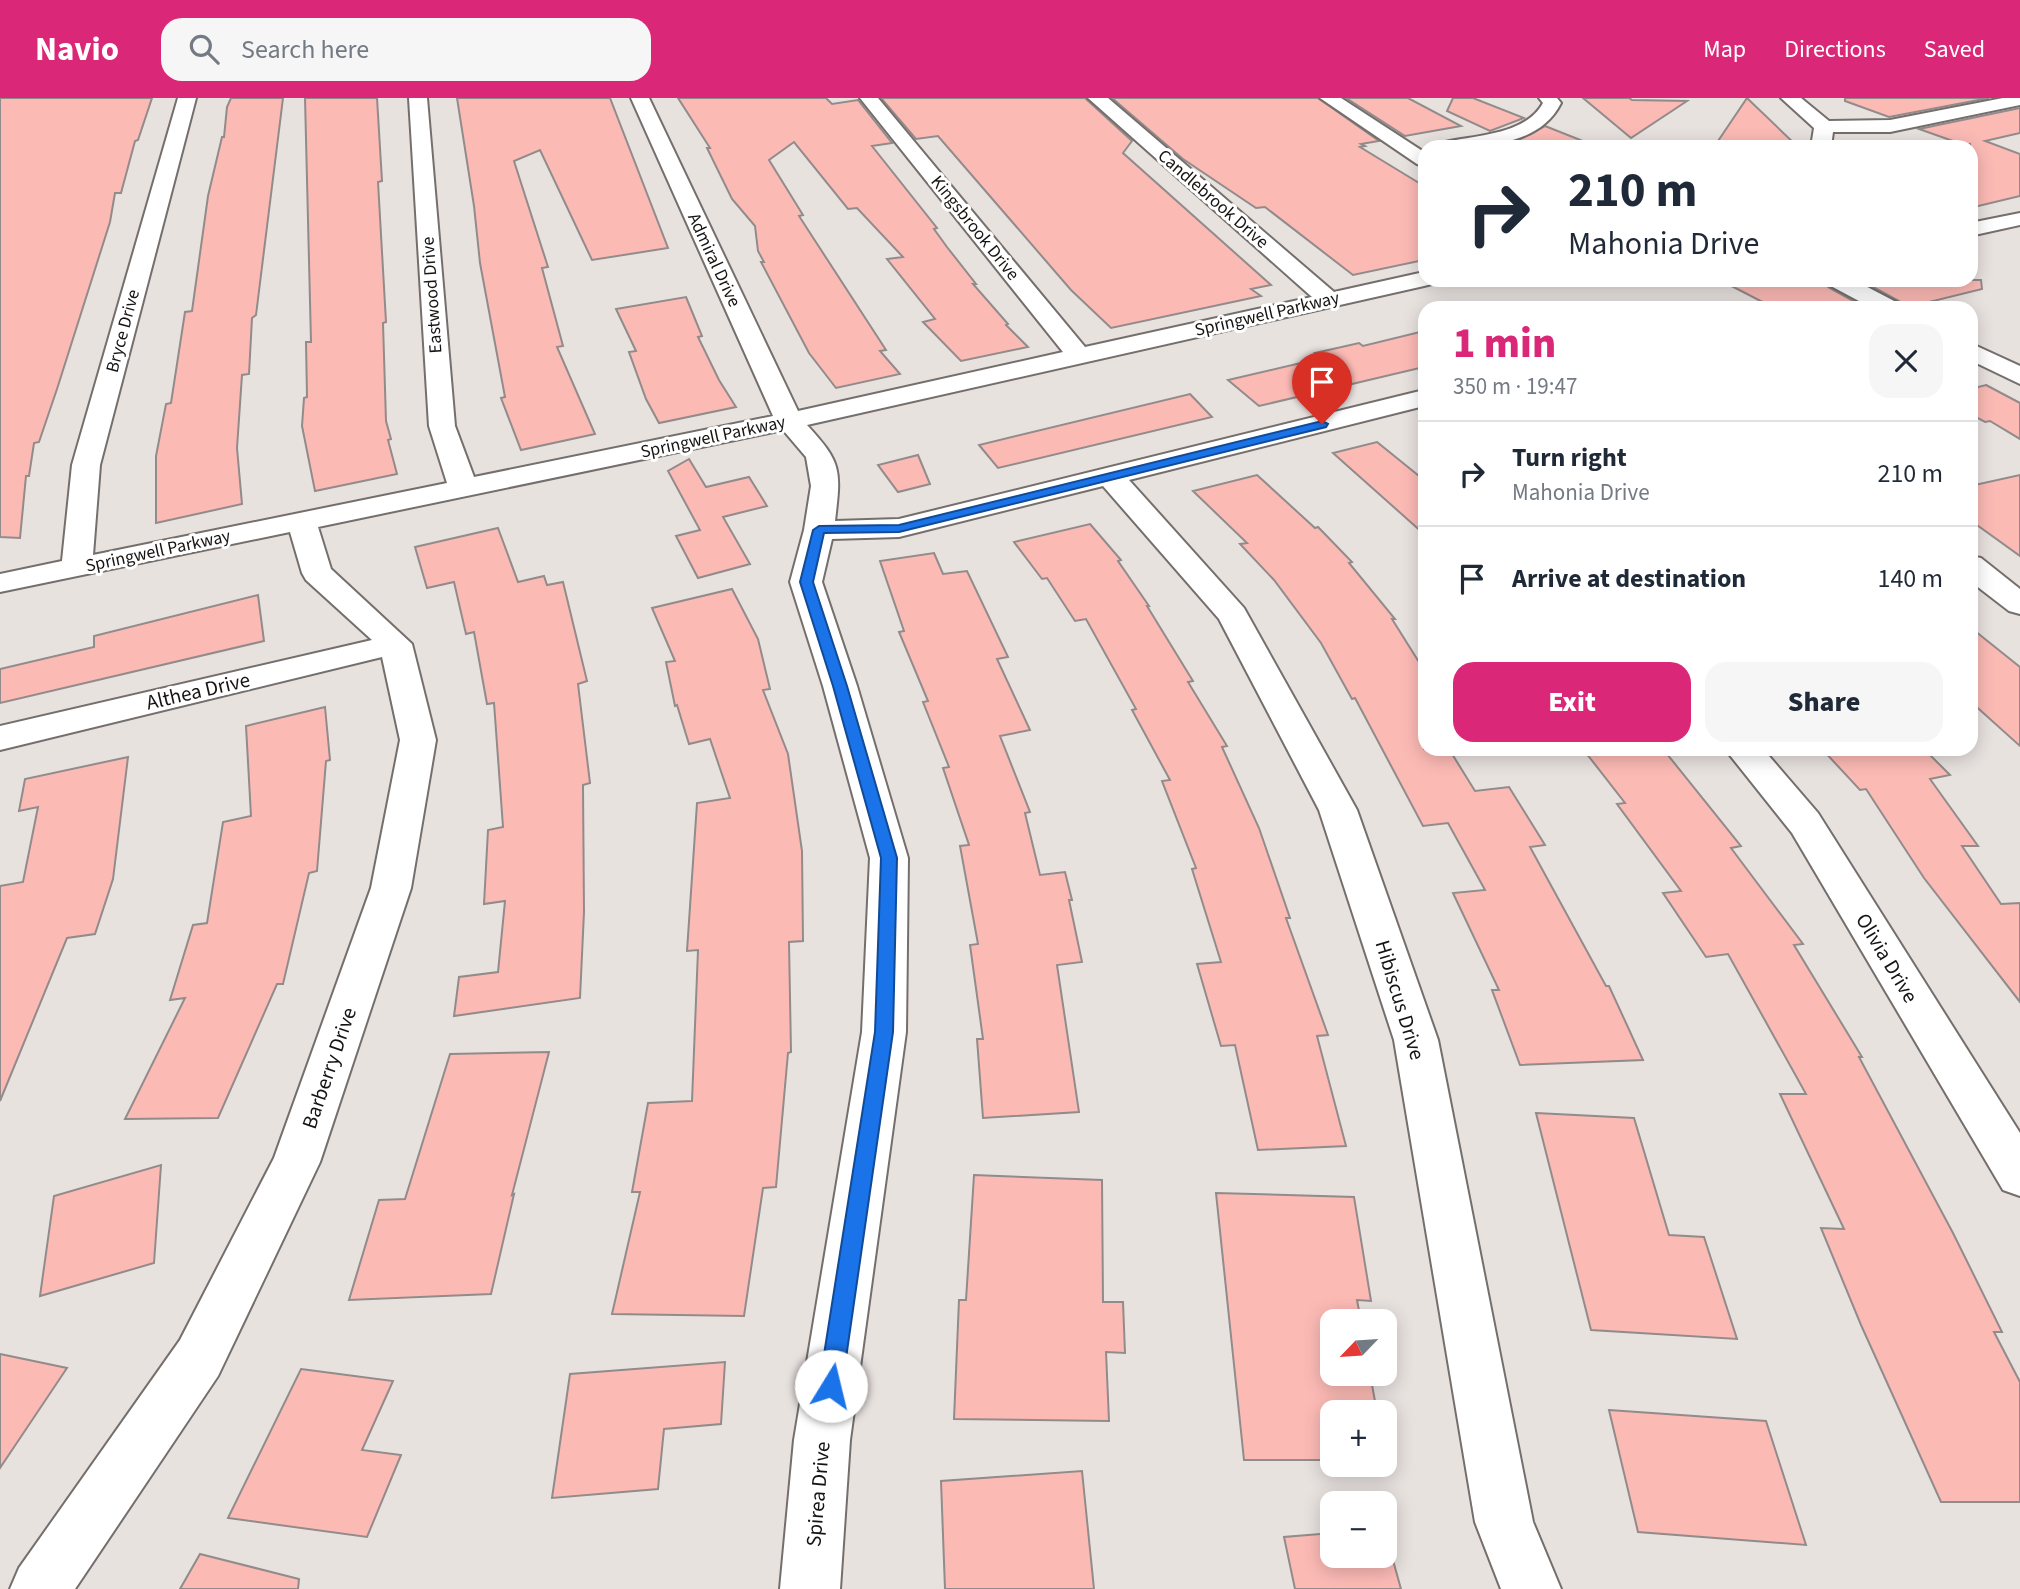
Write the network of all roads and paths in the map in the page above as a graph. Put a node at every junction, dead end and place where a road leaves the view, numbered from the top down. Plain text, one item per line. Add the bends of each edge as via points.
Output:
1 (187, 98) edge
2 (418, 98) edge
3 (639, 98) edge
4 (869, 98) edge
5 (1097, 98) edge
6 (1329, 98) edge
7 (1548, 98) edge
8 (1790, 98) edge
9 (2020, 100) edge
10 (1824, 127) junction
11 (1477, 140) edge
12 (1822, 140) edge
13 (1418, 153) edge
14 (2014, 224) edge
15 (1978, 229) edge
16 (1418, 280) edge
17 (1850, 287) edge
18 (1329, 300) junction
19 (1878, 301) edge
20 (1978, 354) edge
21 (1080, 357) junction
22 (2020, 376) edge
23 (1413, 401) edge
24 (789, 421) junction
25 (1111, 477) junction
26 (463, 488) junction
27 (301, 521) junction
28 (819, 530) junction
29 (77, 567) junction
30 (1978, 571) edge
31 (0, 583) edge
32 (2020, 604) edge
33 (396, 644) junction
34 (0, 738) edge
35 (1749, 756) edge
36 (2020, 1175) edge
37 (40, 1589) edge
38 (810, 1589) edge
39 (1531, 1589) edge

1 - 29 street, Bryce Drive via 86,465
2 - 26 street, Eastwood Drive via 442,426
3 - 24 street, Admiral Drive
4 - 21 street, Kingsbrook Drive
5 - 18 street, Candlebrook Drive
6 - 13 street
7 - 11 street via 1552,103 1544,119
8 - 10 street
9 - 10 street via 1890,126
10 - 12 street
14 - 15 street
16 - 18 street, Springwell Parkway
17 - 19 street
18 - 21 street, Springwell Parkway
20 - 22 street
21 - 24 street, Springwell Parkway
23 - 25 street
24 - 26 street, Springwell Parkway
24 - 28 street, Spirea Drive via 820,456 825,486
25 - 28 street via 899,528
25 - 39 street, Hibiscus Drive via 1233,615 1338,810 1416,1040 1504,1522
26 - 27 street, Springwell Parkway
27 - 29 street, Springwell Parkway
27 - 33 street via 317,573
28 - 38 street, Spirea Drive via 806,582 889,858 884,1032 822,1440
29 - 31 street, Springwell Parkway
30 - 32 street
33 - 34 street, Althea Drive
33 - 37 street, Barberry Drive via 418,740 391,888 296,1162 200,1358
35 - 36 street, Olivia Drive via 1805,823

